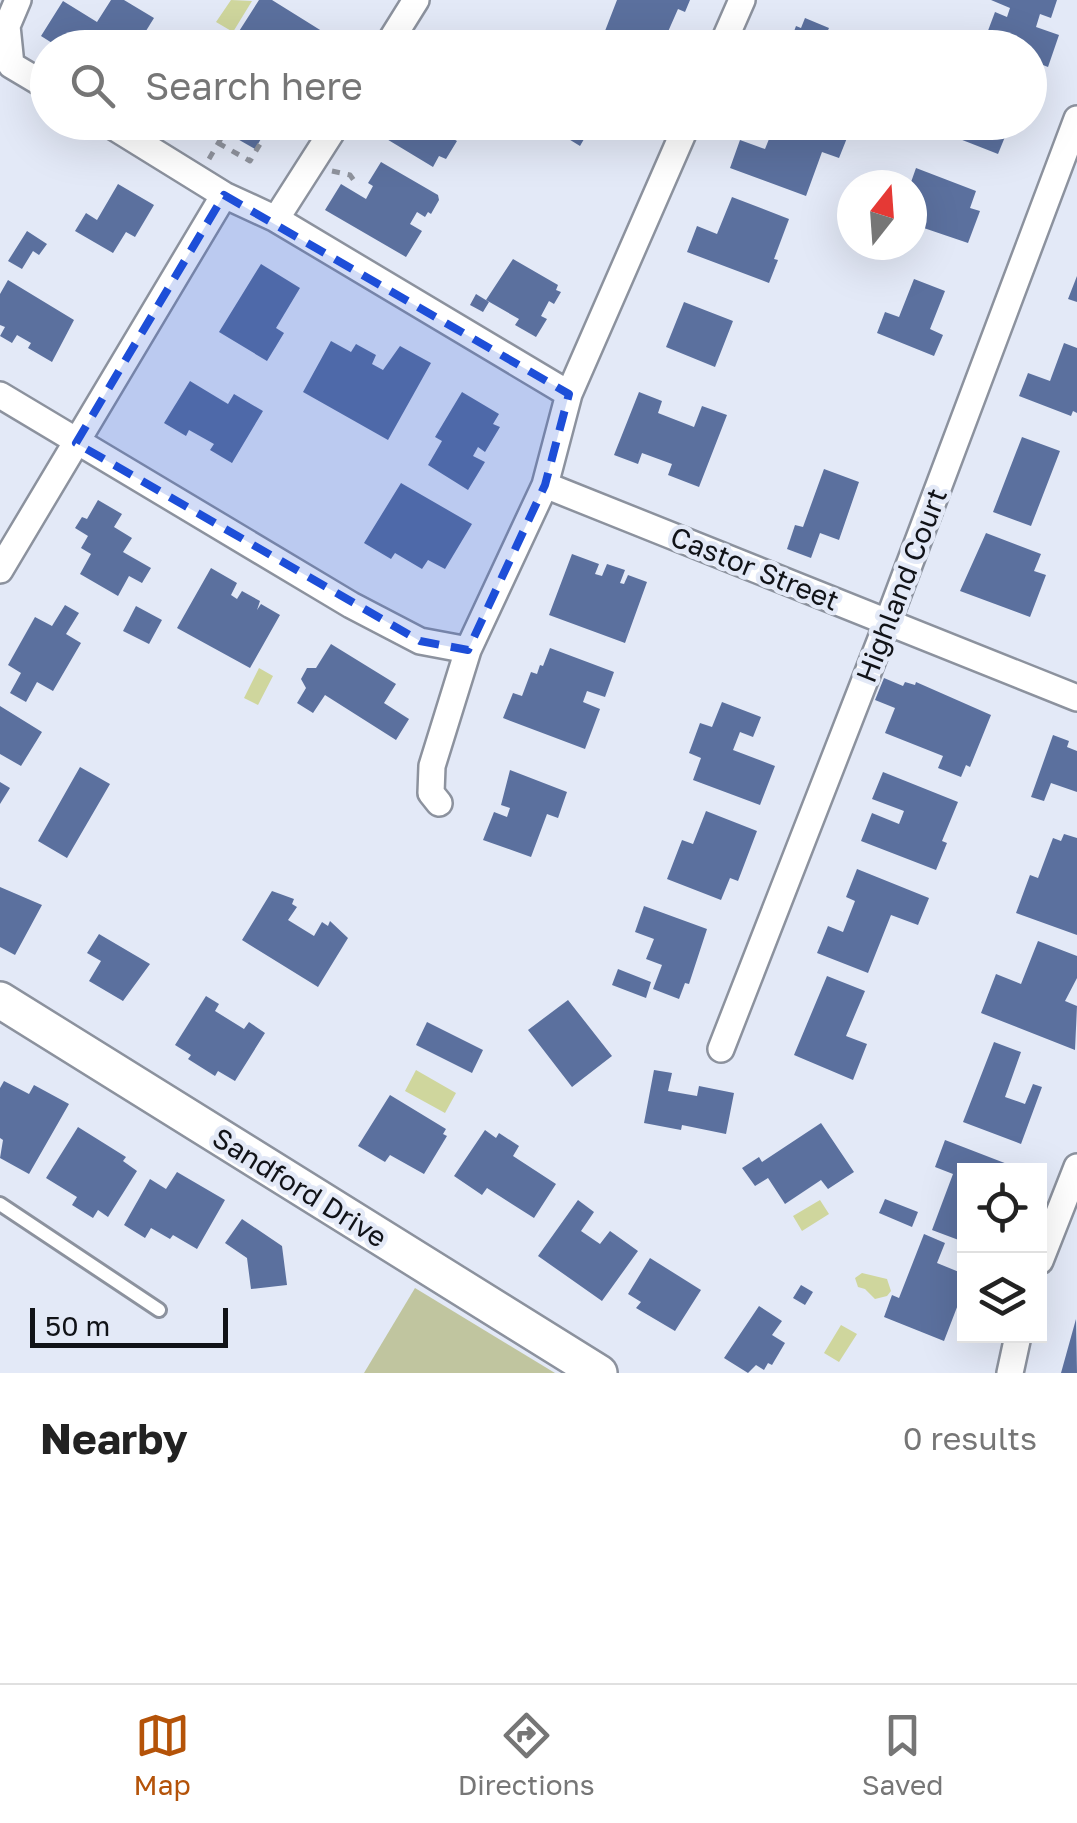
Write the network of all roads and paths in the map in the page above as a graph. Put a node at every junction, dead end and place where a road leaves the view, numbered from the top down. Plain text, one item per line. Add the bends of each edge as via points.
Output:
1 (18, 0) edge
2 (416, 0) edge
3 (742, 0) edge
4 (397, 30) edge
5 (729, 30) edge
6 (30, 76) edge
7 (1077, 119) edge
8 (135, 140) edge
9 (326, 140) edge
10 (680, 140) edge
11 (218, 143) dead end
12 (260, 144) dead end
13 (224, 195) junction
14 (276, 219) junction
15 (569, 394) junction
16 (0, 395) edge
17 (76, 443) junction
18 (545, 485) junction
19 (0, 570) edge
20 (888, 621) junction
21 (468, 650) junction
22 (1077, 698) edge
23 (439, 803) dead end
24 (0, 1000) edge
25 (721, 1048) dead end
26 (1077, 1167) edge
27 (0, 1204) edge
28 (1043, 1253) edge
29 (159, 1310) dead end
30 (1016, 1343) edge
31 (599, 1373) edge
32 (1010, 1373) edge

1 - 6 street via 7,26 11,65
2 - 4 street
3 - 5 street
7 - 20 street, Highland Court
8 - 13 street
9 - 14 street
10 - 15 street
11 - 12 path via 250,162
13 - 14 street
13 - 17 street
14 - 15 street
15 - 18 street
16 - 17 street
17 - 19 street
17 - 21 street via 420,642
18 - 20 street, Castor Street
18 - 21 street
20 - 22 street, Castor Street
20 - 25 street, Highland Court
21 - 23 street via 432,766 432,793
24 - 31 street, Sandford Drive
26 - 28 street
27 - 29 lane
30 - 32 street

